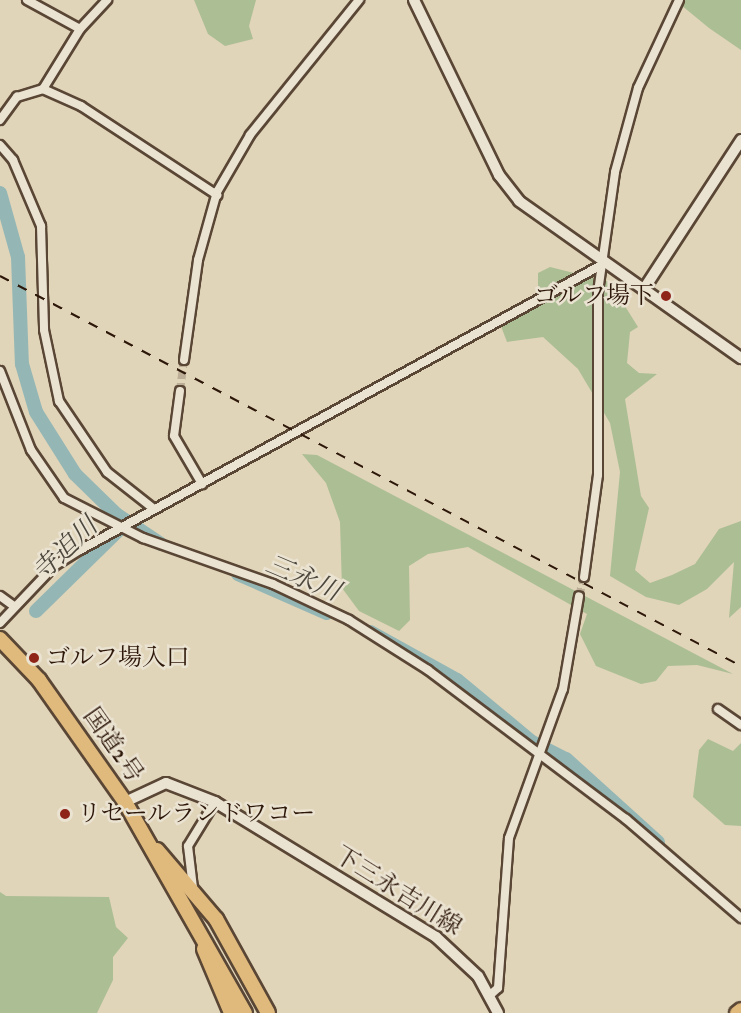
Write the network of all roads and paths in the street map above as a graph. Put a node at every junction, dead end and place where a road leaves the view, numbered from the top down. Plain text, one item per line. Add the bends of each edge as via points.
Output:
1 (27, 0) edge
2 (107, 0) edge
3 (359, 0) edge
4 (414, 0) edge
5 (679, 0) edge
6 (80, 29) junction
7 (43, 89) junction
8 (0, 120) edge
9 (741, 140) edge
10 (0, 146) edge
11 (217, 195) junction
12 (605, 263) junction
13 (644, 289) junction
14 (741, 358) edge
15 (184, 360) tunnel mouth
16 (0, 371) edge
17 (180, 391) tunnel mouth
18 (202, 484) junction
19 (154, 509) junction
20 (121, 527) junction
21 (584, 577) tunnel mouth
22 (0, 596) edge
23 (579, 596) tunnel mouth
24 (15, 606) junction
25 (0, 623) edge
26 (0, 639) edge
27 (718, 709) dead end
28 (741, 725) edge
29 (539, 752) junction
30 (125, 802) junction
31 (215, 802) junction
32 (151, 845) junction
33 (193, 888) junction
34 (189, 910) junction
35 (741, 918) edge
36 (489, 996) junction
37 (741, 1009) edge
38 (231, 1013) edge
39 (245, 1013) edge
40 (268, 1013) edge
41 (498, 1013) edge
42 (736, 1013) edge

1 - 6 street
2 - 6 street via 101,13
3 - 11 street via 250,135
4 - 12 street via 500,175 519,201
5 - 12 street via 629,115 615,172
6 - 7 street
7 - 8 street via 17,97
7 - 11 street via 81,106
9 - 13 street
10 - 19 street via 13,160 41,226 44,330 59,401 71,427 107,472
11 - 15 street via 198,260
12 - 13 street
12 - 18 street
12 - 21 street via 598,292 595,526
13 - 14 street
16 - 20 street via 31,450 64,498
17 - 18 street via 174,436
18 - 19 street
19 - 20 street
20 - 24 street via 54,566
20 - 29 street via 273,584 349,620 429,670
22 - 24 street
23 - 29 street via 563,688
24 - 25 street
26 - 30 highway, 国道2号 via 39,680
27 - 28 street
29 - 35 street via 626,819
29 - 36 street via 509,838 498,988
30 - 31 street, 下三永吉川線 via 166,783
30 - 32 highway, 国道2号
31 - 33 street via 188,846
31 - 36 street, 下三永吉川線 via 436,937 466,962
32 - 33 highway
32 - 34 highway, 国道2号
33 - 40 highway via 244,962
34 - 38 highway
34 - 39 highway, 国道2号
36 - 41 street, 下三永吉川線
37 - 42 main road

